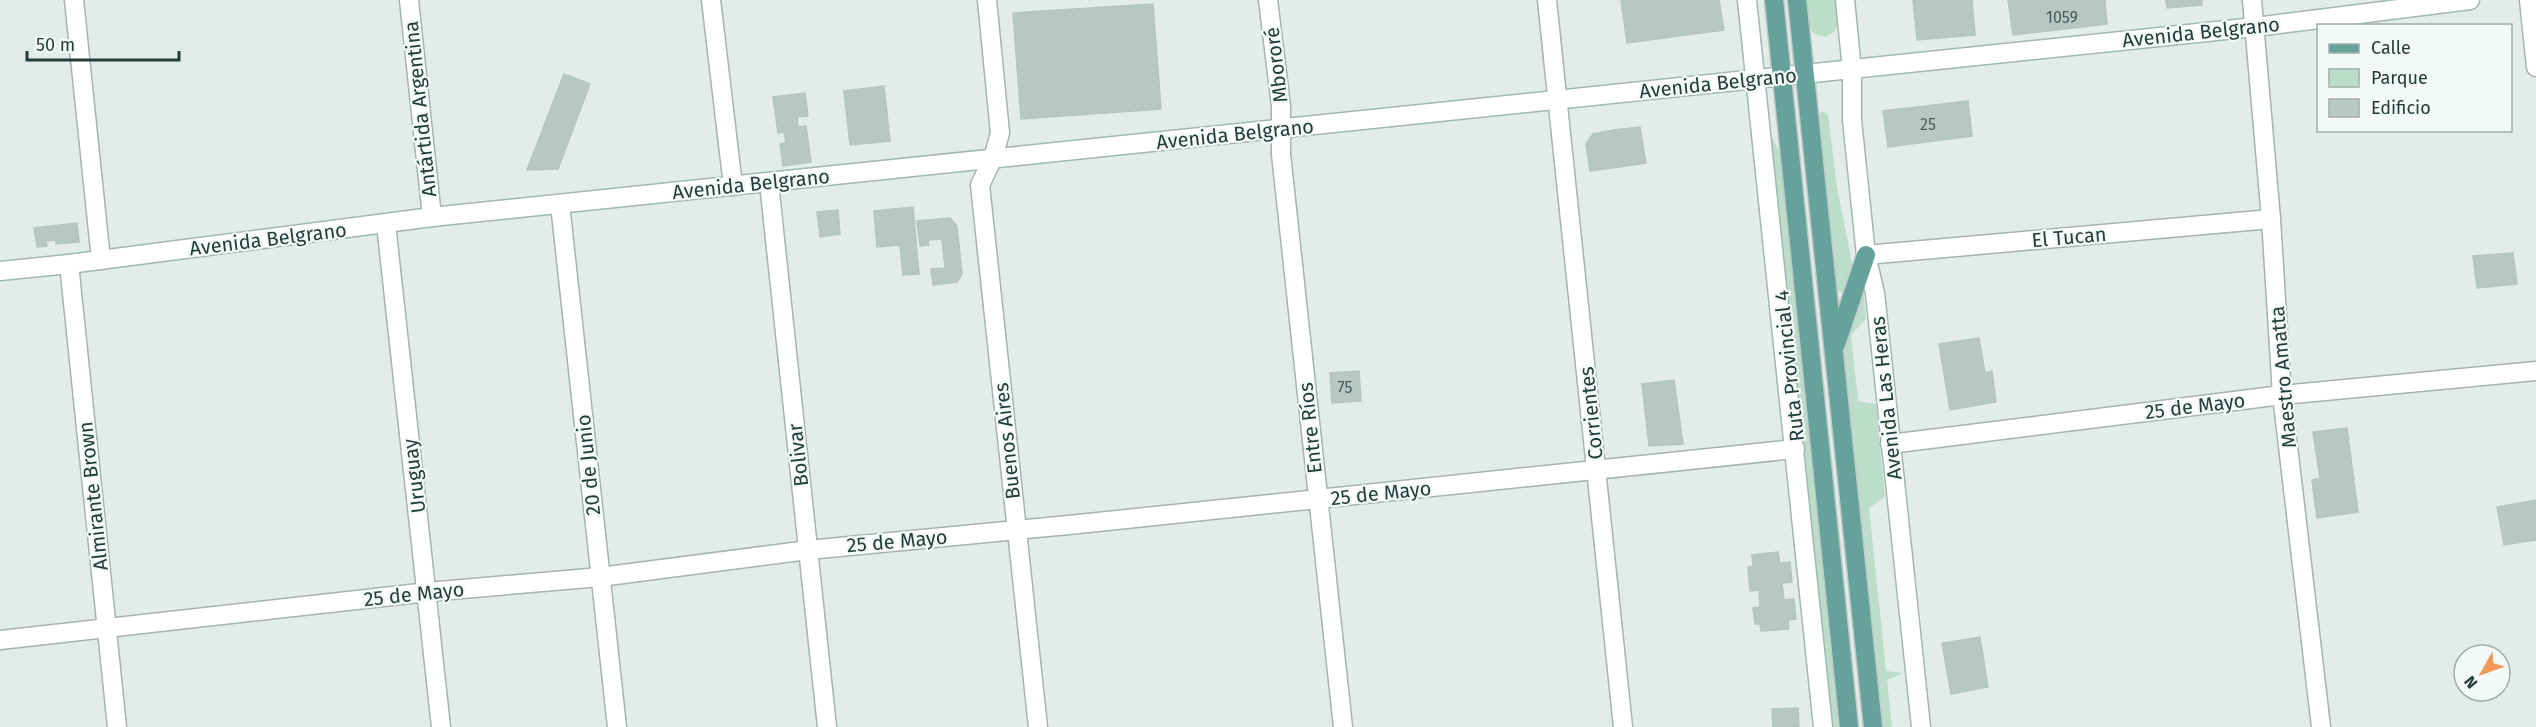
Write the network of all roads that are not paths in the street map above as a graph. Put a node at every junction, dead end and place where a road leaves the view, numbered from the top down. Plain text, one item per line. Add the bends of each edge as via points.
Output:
1 (74, 0) edge
2 (409, 0) edge
3 (711, 0) edge
4 (987, 0) edge
5 (1268, 0) edge
6 (1547, 0) edge
7 (1747, 0) edge
8 (1774, 0) edge
9 (1797, 0) edge
10 (1845, 0) edge
11 (2252, 0) edge
12 (2470, 0) edge
13 (2529, 0) edge
14 (2254, 27) junction
15 (2536, 67) edge
16 (1852, 69) junction
17 (1805, 74) junction
18 (1782, 77) junction
19 (1756, 80) junction
20 (1558, 99) junction
21 (1282, 130) junction
22 (993, 158) junction
23 (769, 183) junction
24 (733, 186) junction
25 (560, 204) junction
26 (432, 218) junction
27 (2271, 219) junction
28 (386, 224) junction
29 (1866, 255) junction
30 (101, 260) junction
31 (69, 264) junction
32 (0, 271) edge
33 (1834, 351) junction
34 (2536, 370) edge
35 (2282, 396) junction
36 (1890, 444) junction
37 (1795, 449) junction
38 (1597, 471) junction
39 (1317, 499) junction
40 (1016, 530) junction
41 (808, 550) junction
42 (600, 577) junction
43 (428, 592) junction
44 (106, 629) junction
45 (0, 640) edge
46 (117, 727) edge
47 (441, 727) edge
48 (617, 727) edge
49 (827, 727) edge
50 (1038, 727) edge
51 (1343, 727) edge
52 (1623, 727) edge
53 (1823, 727) edge
54 (1850, 727) edge
55 (1872, 727) edge
56 (1921, 727) edge
57 (2321, 727) edge

1 - 30 street
2 - 26 street, Antártida Argentina
3 - 24 street
4 - 22 street, Buenos Aires via 1000,133
5 - 21 street, Mbororé
6 - 20 street, Corrientes
7 - 19 street
8 - 18 main road, Ruta Provincial 4
9 - 17 main road
10 - 16 street, Avenida Las Heras
11 - 14 street, Maestro Amatta
12 - 14 street, Avenida Belgrano
13 - 15 street
14 - 16 street, Avenida Belgrano
14 - 27 street, Maestro Amatta
16 - 17 street, Avenida Belgrano
16 - 29 street, Avenida Las Heras via 1850,104
17 - 18 street, Avenida Belgrano
17 - 33 main road
18 - 19 street, Avenida Belgrano
18 - 54 main road, Ruta Provincial 4
19 - 20 street, Avenida Belgrano
19 - 37 street
20 - 21 street, Avenida Belgrano
20 - 38 street, Corrientes
21 - 22 street, Avenida Belgrano
21 - 39 street, Entre Ríos via 1281,154
22 - 23 street, Avenida Belgrano
22 - 40 street, Buenos Aires via 980,185
23 - 24 street, Avenida Belgrano
23 - 41 street, Bolivar
24 - 25 street, Avenida Belgrano
25 - 26 street, Avenida Belgrano
25 - 42 street, 20 de Junio
26 - 28 street, Avenida Belgrano
27 - 29 street, El Tucan
27 - 35 street, Maestro Amatta
28 - 30 street, Avenida Belgrano
28 - 43 street, Uruguay
29 - 33 main road
29 - 36 street, Avenida Las Heras via 1875,293
30 - 31 street, Avenida Belgrano
31 - 32 street, Avenida Belgrano
31 - 44 street, Almirante Brown
33 - 55 main road
34 - 35 street, 25 de Mayo
35 - 36 street, 25 de Mayo
35 - 57 street, Maestro Amatta
36 - 56 street, Avenida Las Heras
37 - 38 street, 25 de Mayo
37 - 53 street
38 - 39 street, 25 de Mayo
38 - 52 street, Corrientes
39 - 40 street, 25 de Mayo
39 - 51 street, Entre Ríos
40 - 41 street, 25 de Mayo
40 - 50 street, Buenos Aires
41 - 42 street, 25 de Mayo
41 - 49 street, Bolivar
42 - 43 street, 25 de Mayo
42 - 48 street, 20 de Junio
43 - 44 street, 25 de Mayo
43 - 47 street, Uruguay
44 - 45 street, 25 de Mayo
44 - 46 street, Almirante Brown

